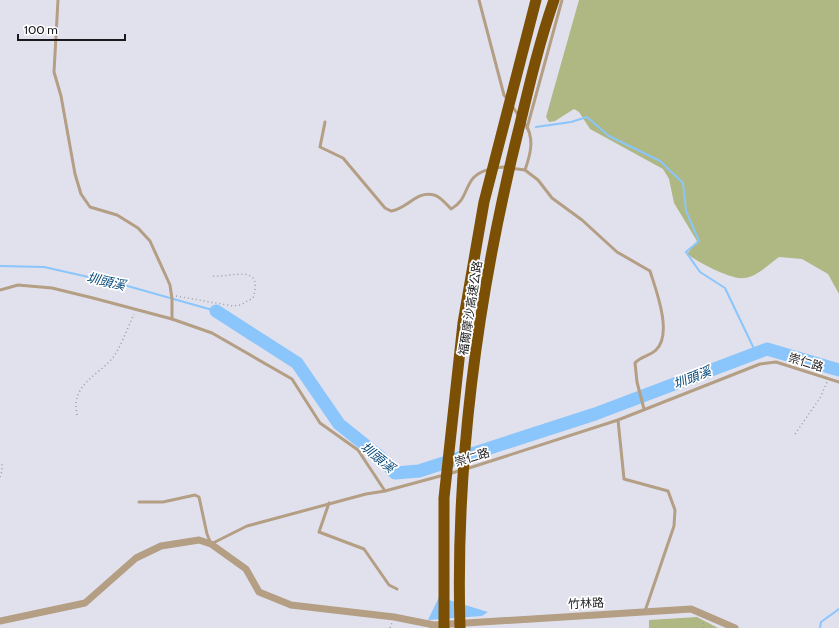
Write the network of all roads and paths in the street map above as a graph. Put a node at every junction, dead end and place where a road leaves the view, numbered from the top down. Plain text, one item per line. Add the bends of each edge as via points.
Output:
1 (58, 0) edge
2 (479, 0) edge
3 (536, 0) edge
4 (554, 0) edge
5 (562, 0) edge
6 (325, 122) dead end
7 (527, 128) junction
8 (525, 170) junction
9 (211, 276) dead end
10 (0, 290) edge
11 (172, 297) junction
12 (136, 310) junction
13 (172, 319) junction
14 (829, 379) junction
15 (839, 382) edge
16 (644, 408) junction
17 (77, 415) dead end
18 (618, 420) junction
19 (795, 434) dead end
20 (2, 464) dead end
21 (0, 477) edge
22 (385, 491) junction
23 (139, 502) dead end
24 (329, 503) junction
25 (211, 544) junction
26 (397, 589) dead end
27 (645, 611) junction
28 (0, 621) edge
29 (439, 626) edge
30 (460, 628) edge
31 (735, 628) edge

1 - 11 lane via 54,72 81,194 90,207 117,216 138,228 150,241 170,285
2 - 7 lane via 504,95
3 - 29 highway, 福爾摩沙高速公路 via 484,202 463,323 444,498
4 - 30 highway, 福爾摩沙高速公路 via 544,26 507,175 479,323 467,424 459,585
5 - 7 lane
6 - 8 lane via 320,147 343,158 385,208 392,211 425,194 434,195 451,209 458,205 469,182 482,171 504,167
7 - 8 lane via 531,154
8 - 16 lane via 538,180 552,198 582,220 617,252 650,271 657,290 664,331 656,350 635,363
9 - 11 path via 250,275 256,284 253,298 240,306 233,306
10 - 12 lane via 18,286 52,288
11 - 13 lane
12 - 13 lane
12 - 17 path via 116,354 82,387 76,407
13 - 22 lane via 212,333 292,379 320,424 358,450
14 - 15 lane, 崇仁路
14 - 16 lane, 崇仁路 via 776,362 760,364
14 - 19 path via 820,398
16 - 18 lane, 崇仁路
18 - 22 lane, 崇仁路 via 528,450
18 - 27 lane via 624,480 668,491 675,510 674,526
20 - 21 path
22 - 24 lane, 崇仁路
23 - 25 lane via 163,502 195,495 199,497
24 - 25 lane, 崇仁路 via 247,526
24 - 26 lane via 319,532 364,549 389,585
25 - 28 street via 199,540 161,546 136,558 85,604
25 - 29 street, 竹林路 via 246,569 259,592 291,605 394,617
27 - 29 street, 竹林路
27 - 31 street, 竹林路 via 691,609

